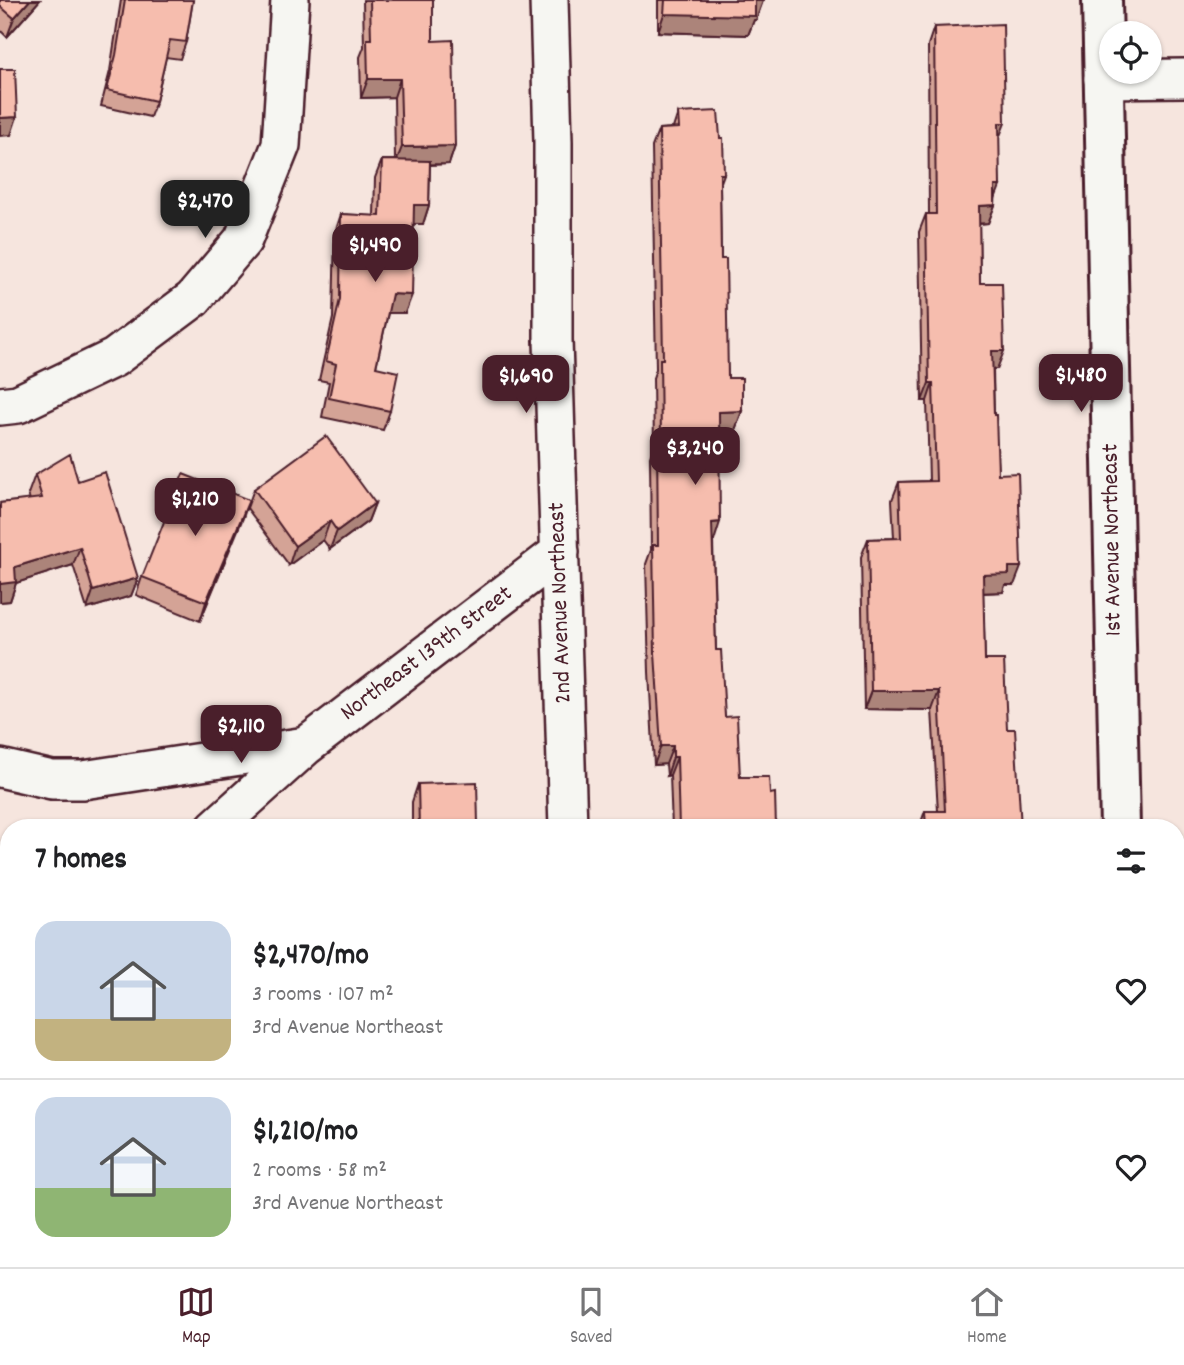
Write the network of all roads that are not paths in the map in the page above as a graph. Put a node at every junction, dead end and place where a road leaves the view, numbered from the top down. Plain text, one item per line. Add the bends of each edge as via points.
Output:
1 (290, 0) edge
2 (549, 0) edge
3 (1102, 0) edge
4 (1102, 21) edge
5 (1162, 78) edge
6 (1184, 78) edge
7 (1103, 84) edge
8 (0, 406) edge
9 (560, 552) junction
10 (306, 746) junction
11 (0, 768) edge
12 (225, 819) edge
13 (568, 819) edge
14 (1120, 819) edge

1 - 8 street via 281,145 243,240 193,299 114,358 18,404
2 - 9 street, 2nd Avenue Northeast via 552,340
3 - 4 street, 1st Avenue Northeast
5 - 6 street
7 - 14 street, 1st Avenue Northeast
9 - 10 street, Northeast 139th Street
9 - 13 street, 2nd Avenue Northeast
10 - 11 street, Northeast 139th Street via 83,780
10 - 12 street

